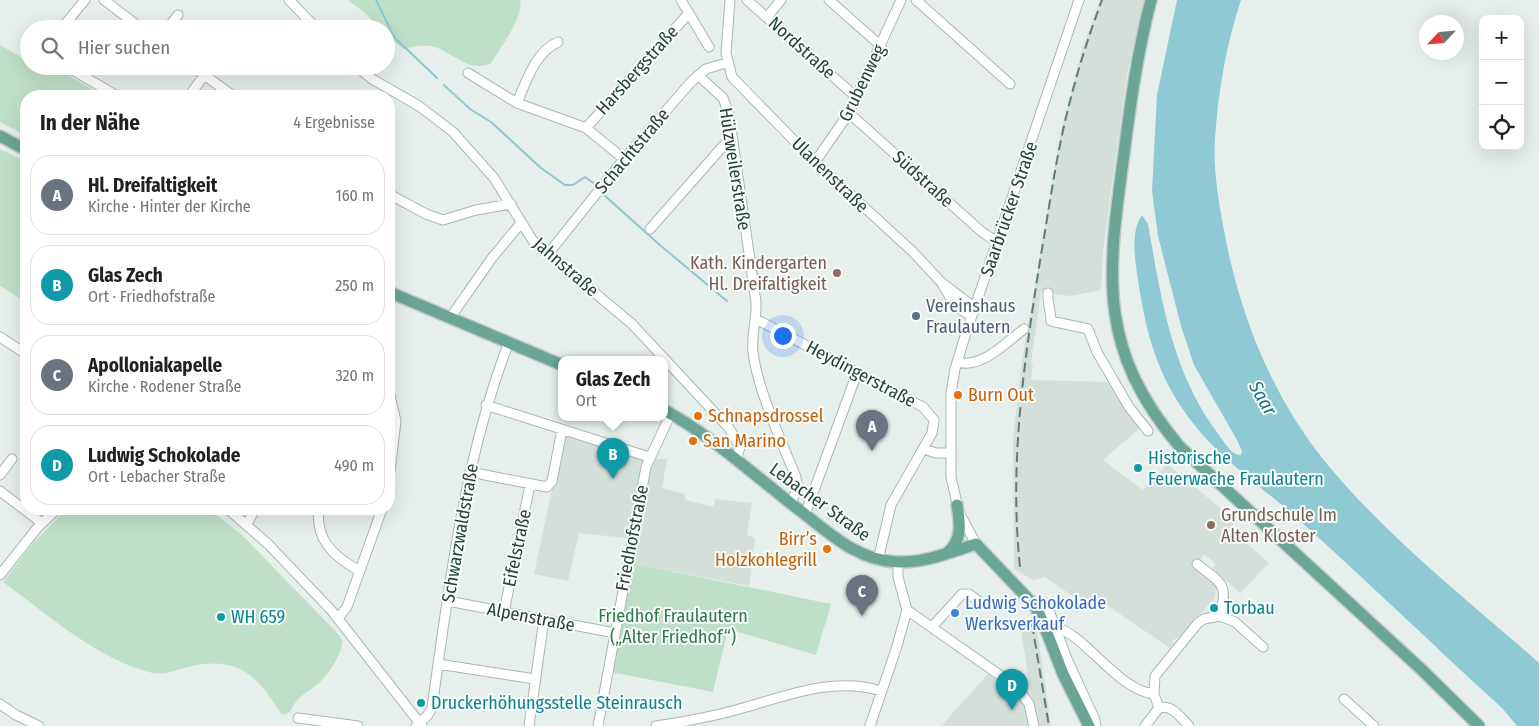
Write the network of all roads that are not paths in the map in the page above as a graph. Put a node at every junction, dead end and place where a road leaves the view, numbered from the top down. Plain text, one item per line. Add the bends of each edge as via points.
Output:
1 (85, 0) edge
2 (104, 0) edge
3 (289, 0) edge
4 (681, 0) edge
5 (730, 0) edge
6 (747, 0) edge
7 (781, 0) edge
8 (829, 0) edge
9 (901, 0) edge
10 (916, 0) edge
11 (1079, 0) edge
12 (1151, 0) edge
13 (689, 13) junction
14 (178, 15) dead end
15 (767, 17) junction
16 (68, 20) edge
17 (130, 20) edge
18 (174, 20) edge
19 (308, 20) edge
20 (558, 42) dead end
21 (881, 46) junction
22 (709, 47) dead end
23 (726, 63) junction
24 (468, 73) dead end
25 (698, 74) junction
26 (82, 75) edge
27 (370, 75) edge
28 (205, 76) joint
29 (1010, 84) dead end
30 (108, 90) edge
31 (194, 90) edge
32 (225, 90) edge
33 (393, 90) edge
34 (395, 92) edge
35 (856, 97) junction
36 (517, 103) junction
37 (849, 113) junction
38 (586, 128) junction
39 (0, 136) edge
40 (732, 141) junction
41 (20, 147) edge
42 (624, 159) junction
43 (815, 162) junction
44 (395, 197) edge
45 (511, 204) junction
46 (521, 223) junction
47 (650, 229) dead end
48 (997, 242) junction
49 (548, 254) junction
50 (1048, 293) dead end
51 (395, 295) edge
52 (973, 312) junction
53 (450, 318) junction
54 (756, 319) junction
55 (1024, 328) dead end
56 (0, 337) edge
57 (509, 342) junction
58 (20, 350) edge
59 (662, 356) edge
60 (668, 362) edge
61 (957, 362) junction
62 (558, 363) edge
63 (857, 372) junction
64 (486, 405) junction
65 (668, 413) edge
66 (395, 417) edge
67 (663, 421) edge
68 (395, 429) edge
69 (562, 430) junction
70 (1148, 432) dead end
71 (924, 449) junction
72 (950, 453) junction
73 (649, 458) junction
74 (12, 459) dead end
75 (736, 461) junction
76 (470, 472) junction
77 (0, 475) edge
78 (530, 485) junction
79 (0, 491) edge
80 (790, 504) junction
81 (957, 505) junction
82 (20, 506) edge
83 (32, 515) edge
84 (51, 515) edge
85 (236, 515) edge
86 (252, 515) edge
87 (319, 515) edge
88 (380, 515) edge
89 (805, 515) junction
90 (42, 523) junction
91 (247, 524) junction
92 (976, 544) junction
93 (946, 554) junction
94 (878, 560) junction
95 (898, 562) junction
96 (1197, 564) dead end
97 (358, 570) junction
98 (0, 575) edge
99 (978, 600) dead end
100 (448, 601) junction
101 (1047, 605) dead end
102 (907, 610) junction
103 (504, 612) junction
104 (1220, 616) junction
105 (338, 618) junction
106 (544, 619) junction
107 (932, 627) junction
108 (1055, 628) junction
109 (615, 633) junction
110 (1263, 647) dead end
111 (438, 664) junction
112 (535, 679) junction
113 (882, 691) junction
114 (1154, 694) junction
115 (1344, 699) dead end
116 (0, 704) edge
117 (1159, 708) junction
118 (298, 718) dead end
119 (419, 725) edge
120 (39, 726) edge
121 (358, 726) edge
122 (529, 726) edge
123 (598, 726) edge
124 (656, 726) edge
125 (870, 726) edge
126 (1034, 726) edge
127 (1089, 726) edge
128 (1096, 726) edge
129 (1144, 726) edge
130 (1189, 726) edge
131 (1374, 726) edge
132 (1479, 726) edge

1 - 16 street
2 - 17 street
3 - 19 street
4 - 13 street
5 - 23 street
6 - 15 street, Nordstraße
7 - 15 street
8 - 21 street
9 - 21 street, Grubenweg
10 - 29 street
11 - 48 street, Saarbrücker Straße
12 - 132 main road via 1127,126 1112,255 1114,311 1120,342 1132,374 1153,413 1180,447
13 - 22 street
13 - 38 street, Harsbergstraße
14 - 18 street
15 - 35 street, Nordstraße
20 - 36 street via 535,63
21 - 35 street, Grubenweg
23 - 25 street, Schachtstraße via 714,65
23 - 43 street, Ulanenstraße via 738,84
24 - 36 street
25 - 40 street, Hülzweilerstraße via 726,102
25 - 42 street, Schachtstraße
26 - 30 street
27 - 33 street, Jahnstraße
28 - 31 street
28 - 32 street
34 - 45 street, Jahnstraße via 440,121 485,167
35 - 37 street, Grubenweg
36 - 38 street
37 - 43 street, Grubenweg
37 - 48 street, Südstraße
38 - 42 street
39 - 41 main road
40 - 47 street via 724,144
40 - 54 street, Hülzweilerstraße
42 - 49 street, Schachtstraße
43 - 52 street, Ulanenstraße via 913,252 941,282 956,307
44 - 45 street via 443,220
45 - 46 street, Jahnstraße
46 - 49 street, Jahnstraße via 533,241
46 - 53 street
48 - 52 street, Saarbrücker Straße
49 - 59 street, Jahnstraße via 632,324
50 - 70 street via 1051,321 1088,329 1097,352
51 - 53 main road
52 - 61 street, Saarbrücker Straße
53 - 57 main road
54 - 63 street, Heydingerstraße
54 - 80 street, Hülzweilerstraße via 753,339 755,364 796,477 797,490
55 - 61 street via 980,361
56 - 58 street
57 - 62 main road
57 - 64 street, Schwarzwaldstraße
60 - 75 street, Jahnstraße via 737,440 740,447
61 - 72 street, Saarbrücker Straße via 951,393
63 - 71 street, Heydingerstraße via 930,414 934,426
63 - 89 street
64 - 69 street
64 - 76 street, Schwarzwaldstraße
65 - 75 main road, Lebacher Straße
66 - 68 street
67 - 73 street, Friedhofstraße
69 - 73 street
69 - 78 street via 549,485
71 - 72 street
71 - 94 street, Heydingerstraße via 891,505
72 - 81 street, Saarbrücker Straße via 950,478
73 - 109 street, Friedhofstraße
74 - 77 street
75 - 80 main road, Lebacher Straße
76 - 78 street
76 - 100 street, Schwarzwaldstraße
78 - 103 street, Eifelstraße
79 - 82 street
80 - 89 main road, Lebacher Straße
81 - 92 street, Saarbrücker Straße
81 - 93 main road via 960,531
83 - 90 street
84 - 90 street
85 - 91 street
86 - 91 street
87 - 97 street via 319,529 327,546
88 - 97 street
89 - 94 main road, Lebacher Straße via 846,546
90 - 98 street
91 - 105 street
92 - 93 main road, Lebacher Straße
92 - 127 main road via 1027,596 1042,620 1063,674
93 - 95 main road, Lebacher Straße
94 - 95 main road, Lebacher Straße
95 - 102 street via 898,577
96 - 104 street via 1225,590
97 - 105 street via 347,607
99 - 107 street via 962,594
100 - 103 street, Alpenstraße
100 - 111 street, Schwarzwaldstraße
101 - 108 street
102 - 107 street
102 - 113 street
103 - 106 street, Alpenstraße
104 - 110 street via 1235,622
104 - 114 street via 1204,619 1154,676
105 - 119 street
106 - 109 street, Alpenstraße
106 - 112 street
107 - 126 street via 1018,688 1029,704
108 - 114 street via 1067,632 1140,690
108 - 128 street
109 - 123 street, Friedhofstraße
111 - 112 street
111 - 119 street, Schwarzwaldstraße via 432,708
112 - 122 street
113 - 124 street via 859,685 825,686 732,711
113 - 125 street
114 - 117 street
115 - 131 street
116 - 120 street
117 - 129 street
117 - 130 street via 1171,709
118 - 121 street

